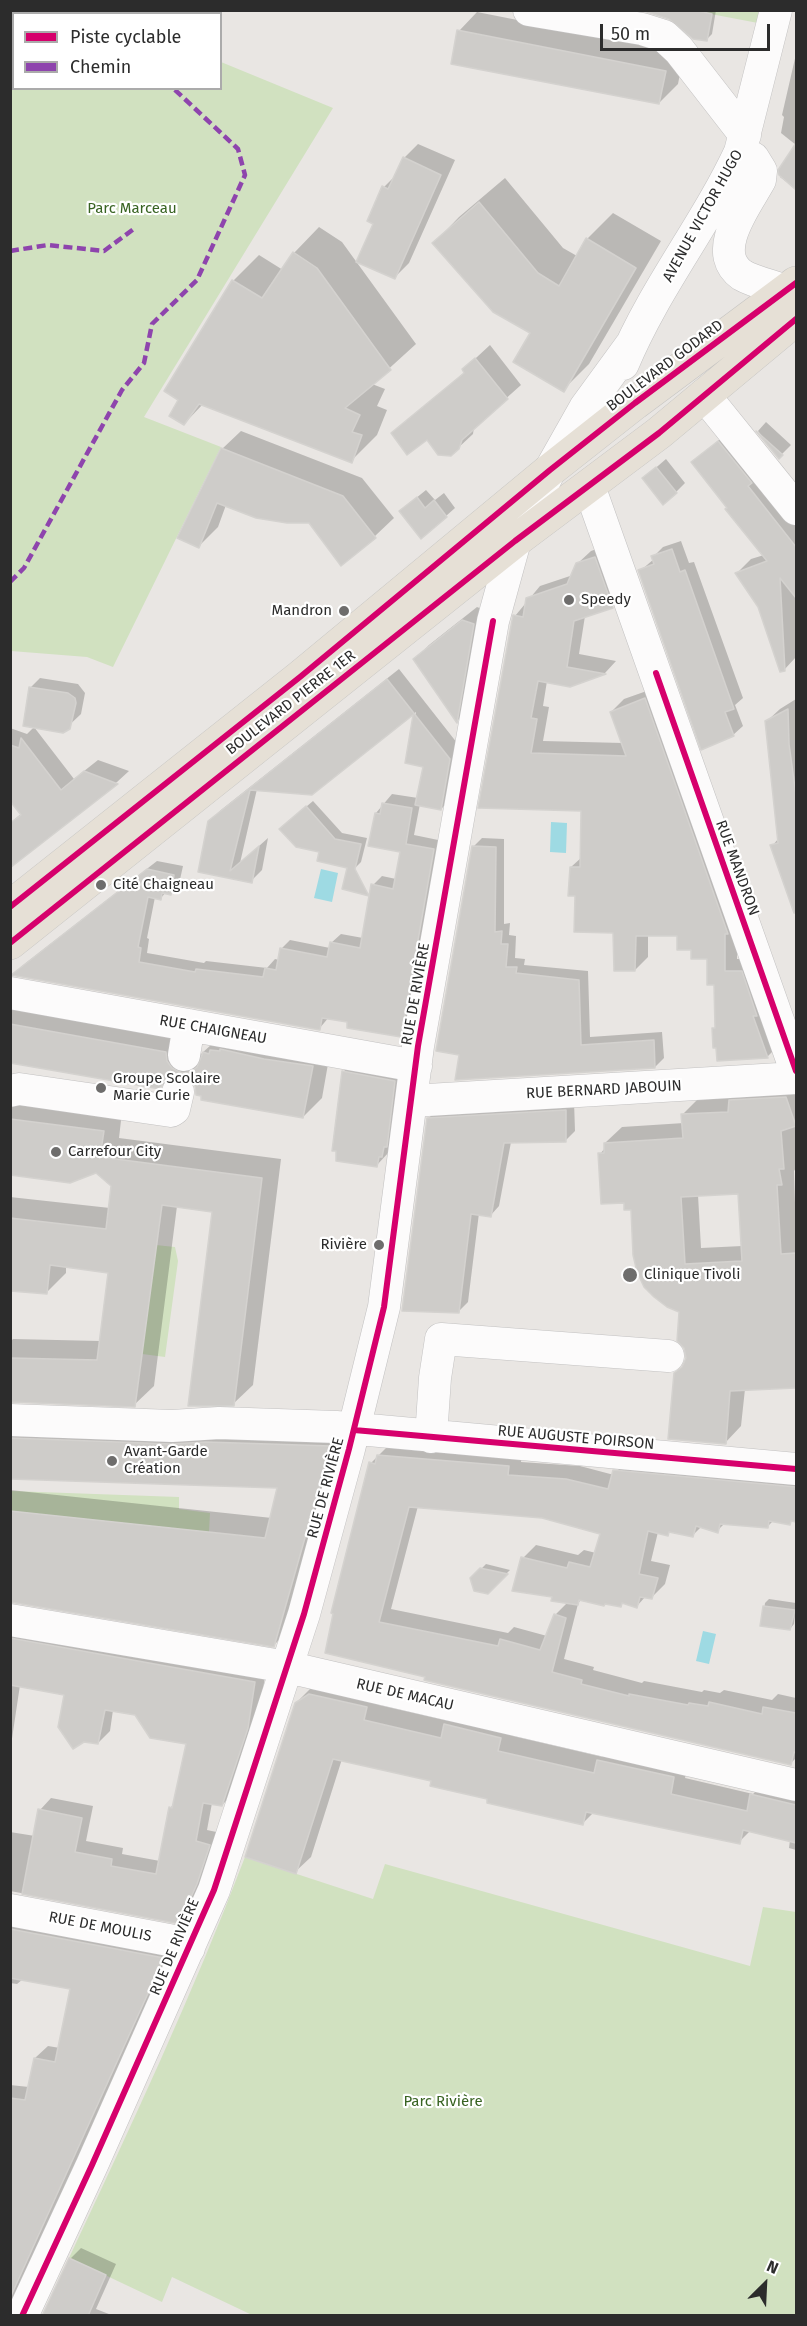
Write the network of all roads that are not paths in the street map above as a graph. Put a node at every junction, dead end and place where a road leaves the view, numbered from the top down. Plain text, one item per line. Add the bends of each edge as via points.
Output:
1 (529, 10) edge
2 (776, 10) edge
3 (742, 143) junction
4 (793, 309) edge
5 (631, 345) junction
6 (704, 395) junction
7 (600, 430) junction
8 (550, 470) junction
9 (589, 486) junction
10 (796, 509) edge
11 (515, 542) junction
12 (445, 597) junction
13 (493, 621) junction
14 (10, 907) edge
15 (10, 943) edge
16 (10, 993) edge
17 (416, 1066) junction
18 (796, 1071) edge
19 (796, 1078) edge
20 (10, 1090) edge
21 (178, 1092) dead end
22 (411, 1101) junction
23 (668, 1356) dead end
24 (10, 1420) edge
25 (354, 1430) junction
26 (431, 1437) junction
27 (796, 1469) edge
28 (10, 1620) edge
29 (287, 1668) junction
30 (796, 1785) edge
31 (10, 1910) edge
32 (189, 1948) junction
33 (22, 2316) edge

1 - 3 street via 664,36 679,50
2 - 3 street, AVENUE VICTOR HUGO
3 - 4 street via 761,171 760,180 730,235 728,252 743,275
3 - 5 street, AVENUE VICTOR HUGO
4 - 6 main road
4 - 7 main road, BOULEVARD GODARD
5 - 7 street, AVENUE VICTOR HUGO
5 - 8 street, AVENUE VICTOR HUGO via 585,408
6 - 9 main road
6 - 10 street
7 - 8 main road, BOULEVARD GODARD
7 - 9 street, AVENUE VICTOR HUGO
8 - 9 street
8 - 11 street, AVENUE VICTOR HUGO
8 - 14 main road, BOULEVARD PIERRE 1ER via 300,677
9 - 11 main road, BOULEVARD PIERRE 1ER
9 - 18 street, RUE MANDRON
11 - 12 main road, BOULEVARD PIERRE 1ER
11 - 13 street, RUE DE RIVIÈRE
12 - 13 street via 461,593 481,597
12 - 15 main road, BOULEVARD PIERRE 1ER
13 - 17 street, RUE DE RIVIÈRE
16 - 17 street, RUE CHAIGNEAU via 186,1040
17 - 22 street, RUE DE RIVIÈRE
19 - 22 street, RUE BERNARD JABOUIN
20 - 21 street via 171,1111
22 - 25 street, RUE DE RIVIÈRE via 384,1307
23 - 26 street via 441,1339
24 - 25 street, RUE AUGUSTE POIRSON
25 - 26 street, RUE AUGUSTE POIRSON
25 - 29 street, RUE DE RIVIÈRE
26 - 27 street, RUE AUGUSTE POIRSON
28 - 29 street, RUE DE MACAU
29 - 30 street, RUE DE MACAU
29 - 32 street, RUE DE RIVIÈRE via 214,1890
31 - 32 street, RUE DE MOULIS via 174,1941
32 - 33 street, RUE DE RIVIÈRE

